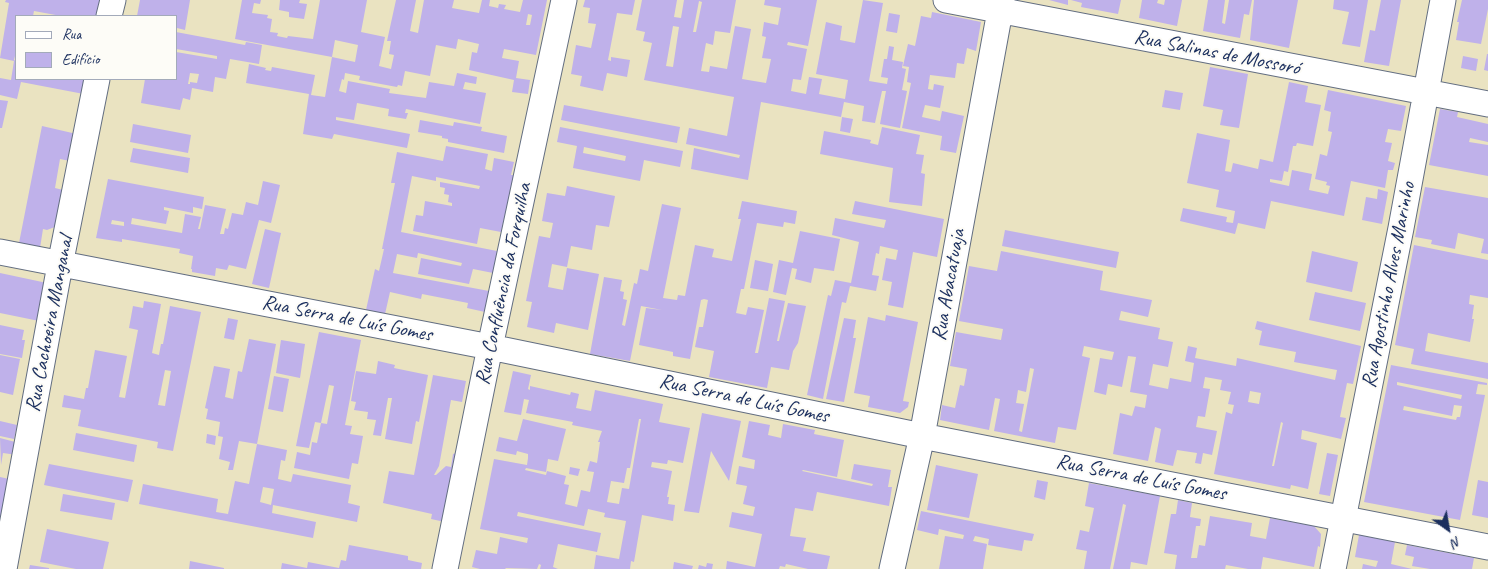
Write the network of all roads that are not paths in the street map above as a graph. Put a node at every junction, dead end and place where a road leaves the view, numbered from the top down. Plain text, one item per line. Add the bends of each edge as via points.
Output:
1 (113, 0) edge
2 (564, 0) edge
3 (946, 0) edge
4 (1443, 0) edge
5 (1001, 5) edge
6 (110, 15) edge
7 (97, 80) edge
8 (1425, 92) junction
9 (1488, 104) edge
10 (0, 252) edge
11 (60, 264) junction
12 (490, 347) junction
13 (922, 436) junction
14 (1343, 518) junction
15 (1488, 546) edge
16 (4, 569) edge
17 (445, 569) edge
18 (892, 569) edge
19 (1333, 569) edge

1 - 6 street
2 - 12 street, Rua Confluência da Forquilha
3 - 5 street, Rua Salinas de Mossoró
4 - 8 street, Rua Agostinho Alves Marinho
5 - 8 street, Rua Salinas de Mossoró
5 - 13 street, Rua Abacatuaja
7 - 11 street, Rua Cachoeira Manganal
8 - 9 street, Rua Salinas de Mossoró
8 - 14 street, Rua Agostinho Alves Marinho
10 - 11 street, Rua Serra de Luís Gomes
11 - 12 street, Rua Serra de Luís Gomes
11 - 16 street, Rua Cachoeira Manganal
12 - 13 street, Rua Serra de Luís Gomes
12 - 17 street, Rua Confluência da Forquilha
13 - 14 street, Rua Serra de Luís Gomes
13 - 18 street, Rua Abacatuaja
14 - 15 street, Rua Serra de Luís Gomes
14 - 19 street, Rua Agostinho Alves Marinho

